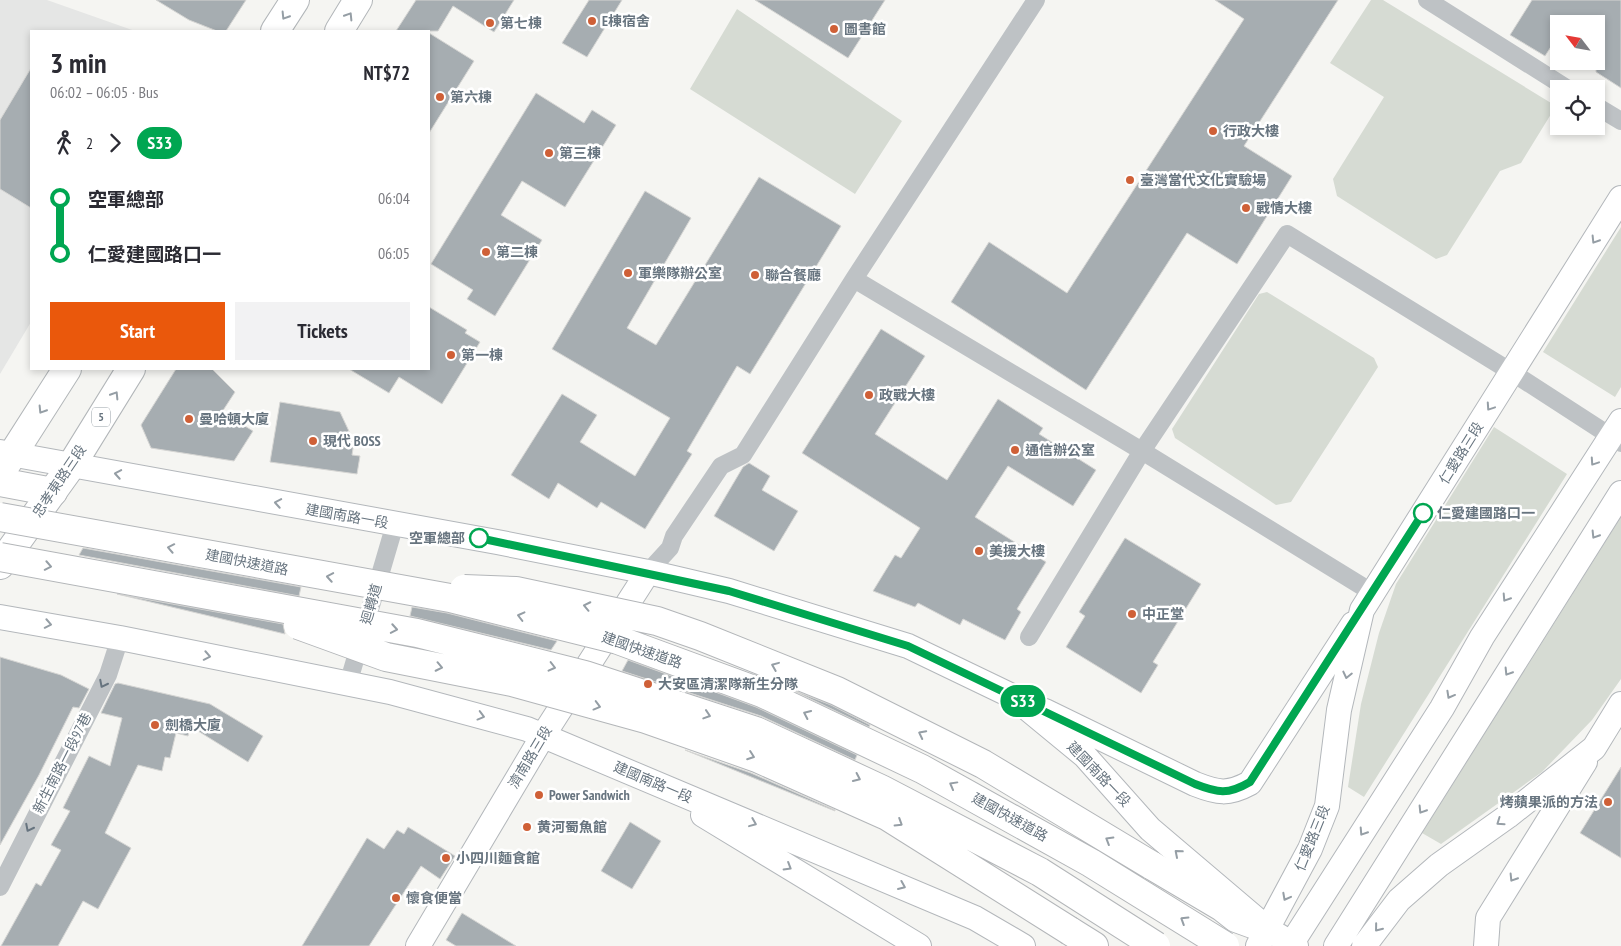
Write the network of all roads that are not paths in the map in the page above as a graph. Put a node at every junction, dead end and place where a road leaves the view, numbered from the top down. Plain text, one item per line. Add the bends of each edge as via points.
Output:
1 (295, 0) edge
2 (358, 0) edge
3 (1036, 0) edge
4 (1427, 0) edge
5 (276, 30) edge
6 (340, 30) edge
7 (1554, 80) edge
8 (1605, 111) edge
9 (1621, 121) edge
10 (1621, 198) edge
11 (854, 279) junction
12 (66, 370) edge
13 (130, 370) edge
14 (1513, 373) junction
15 (1618, 434) edge
16 (1142, 451) junction
17 (5, 460) edge
18 (71, 466) junction
19 (0, 482) edge
20 (53, 492) junction
21 (1621, 494) edge
22 (0, 517) edge
23 (394, 524) junction
24 (0, 556) edge
25 (0, 565) edge
26 (648, 572) junction
27 (378, 586) junction
28 (226, 600) junction
29 (1367, 602) junction
30 (0, 617) edge
31 (1030, 637) dead end
32 (120, 638) junction
33 (348, 684) junction
34 (1012, 696) junction
35 (1621, 704) edge
36 (544, 734) junction
37 (1594, 748) junction
38 (675, 792) junction
39 (0, 887) edge
40 (1263, 938) edge
41 (1292, 945) edge
42 (418, 946) edge
43 (919, 946) edge
44 (1023, 946) edge
45 (1094, 946) edge
46 (1156, 946) edge
47 (1225, 946) edge
48 (1336, 946) edge
49 (1364, 946) edge
50 (1486, 946) edge

1 -> 5 main road
6 -> 2 main road
3 - 11 street
4 - 7 street
8 - 9 street
10 -> 14 main road, 仁愛路三段
11 - 16 street
11 - 26 street via 743,455 721,466 674,536 670,548
12 -> 17 main road
18 -> 13 main road, 忠孝東路三段 / 5
14 - 15 street
14 - 16 street via 1287,234
14 -> 29 main road, 仁愛路三段
15 -> 41 main road via 1482,636 1442,708
16 - 29 street
16 - 31 street
17 - 18 main road, 建國南路一段
18 - 20 main road, 忠孝東路三段 / 5
23 -> 18 main road, 建國南路一段
19 - 20 main road
20 - 25 main road, 忠孝東路三段 / 5
21 -> 48 main road
27 -> 22 main road, 建國快速道路, bridge
23 - 26 main road, 建國南路一段
23 - 33 street, 迴轉道
24 -> 28 main road, bridge
26 - 34 main road, 建國南路一段 via 729,591 908,646
26 - 36 main road, 濟南路三段
40 -> 27 main road, bridge via 1151,865 983,764 837,691 700,636 657,621 516,591
47 -> 27 main road, 建國快速道路, bridge via 1092,862 931,773 762,693 618,640 450,598
28 -> 45 main road, bridge via 386,657 512,682 646,719 756,758 887,816
28 -> 46 main road, bridge via 426,635 585,675 756,731 881,789 1040,872
29 - 34 main road via 1250,782 1234,792 1213,791 1195,784
29 -> 40 main road, 仁愛路三段 via 1339,710 1327,806 1310,849
30 -> 32 main road, 建國南路一段
32 -> 33 main road, 建國南路一段
32 -> 39 street, 新生南路一段97巷 via 108,675
33 -> 36 main road, 建國南路一段 via 390,692
40 -> 34 main road, 建國南路一段 via 1150,829 1085,756
35 - 37 main road
36 - 38 main road, 建國南路一段
36 - 42 main road, 濟南路三段
37 -> 49 main road via 1439,865 1399,900
37 -> 50 main road via 1488,918
38 -> 43 main road via 706,818
38 -> 44 main road, 建國南路一段 via 975,918
40 - 41 main road, 建國南路一段

